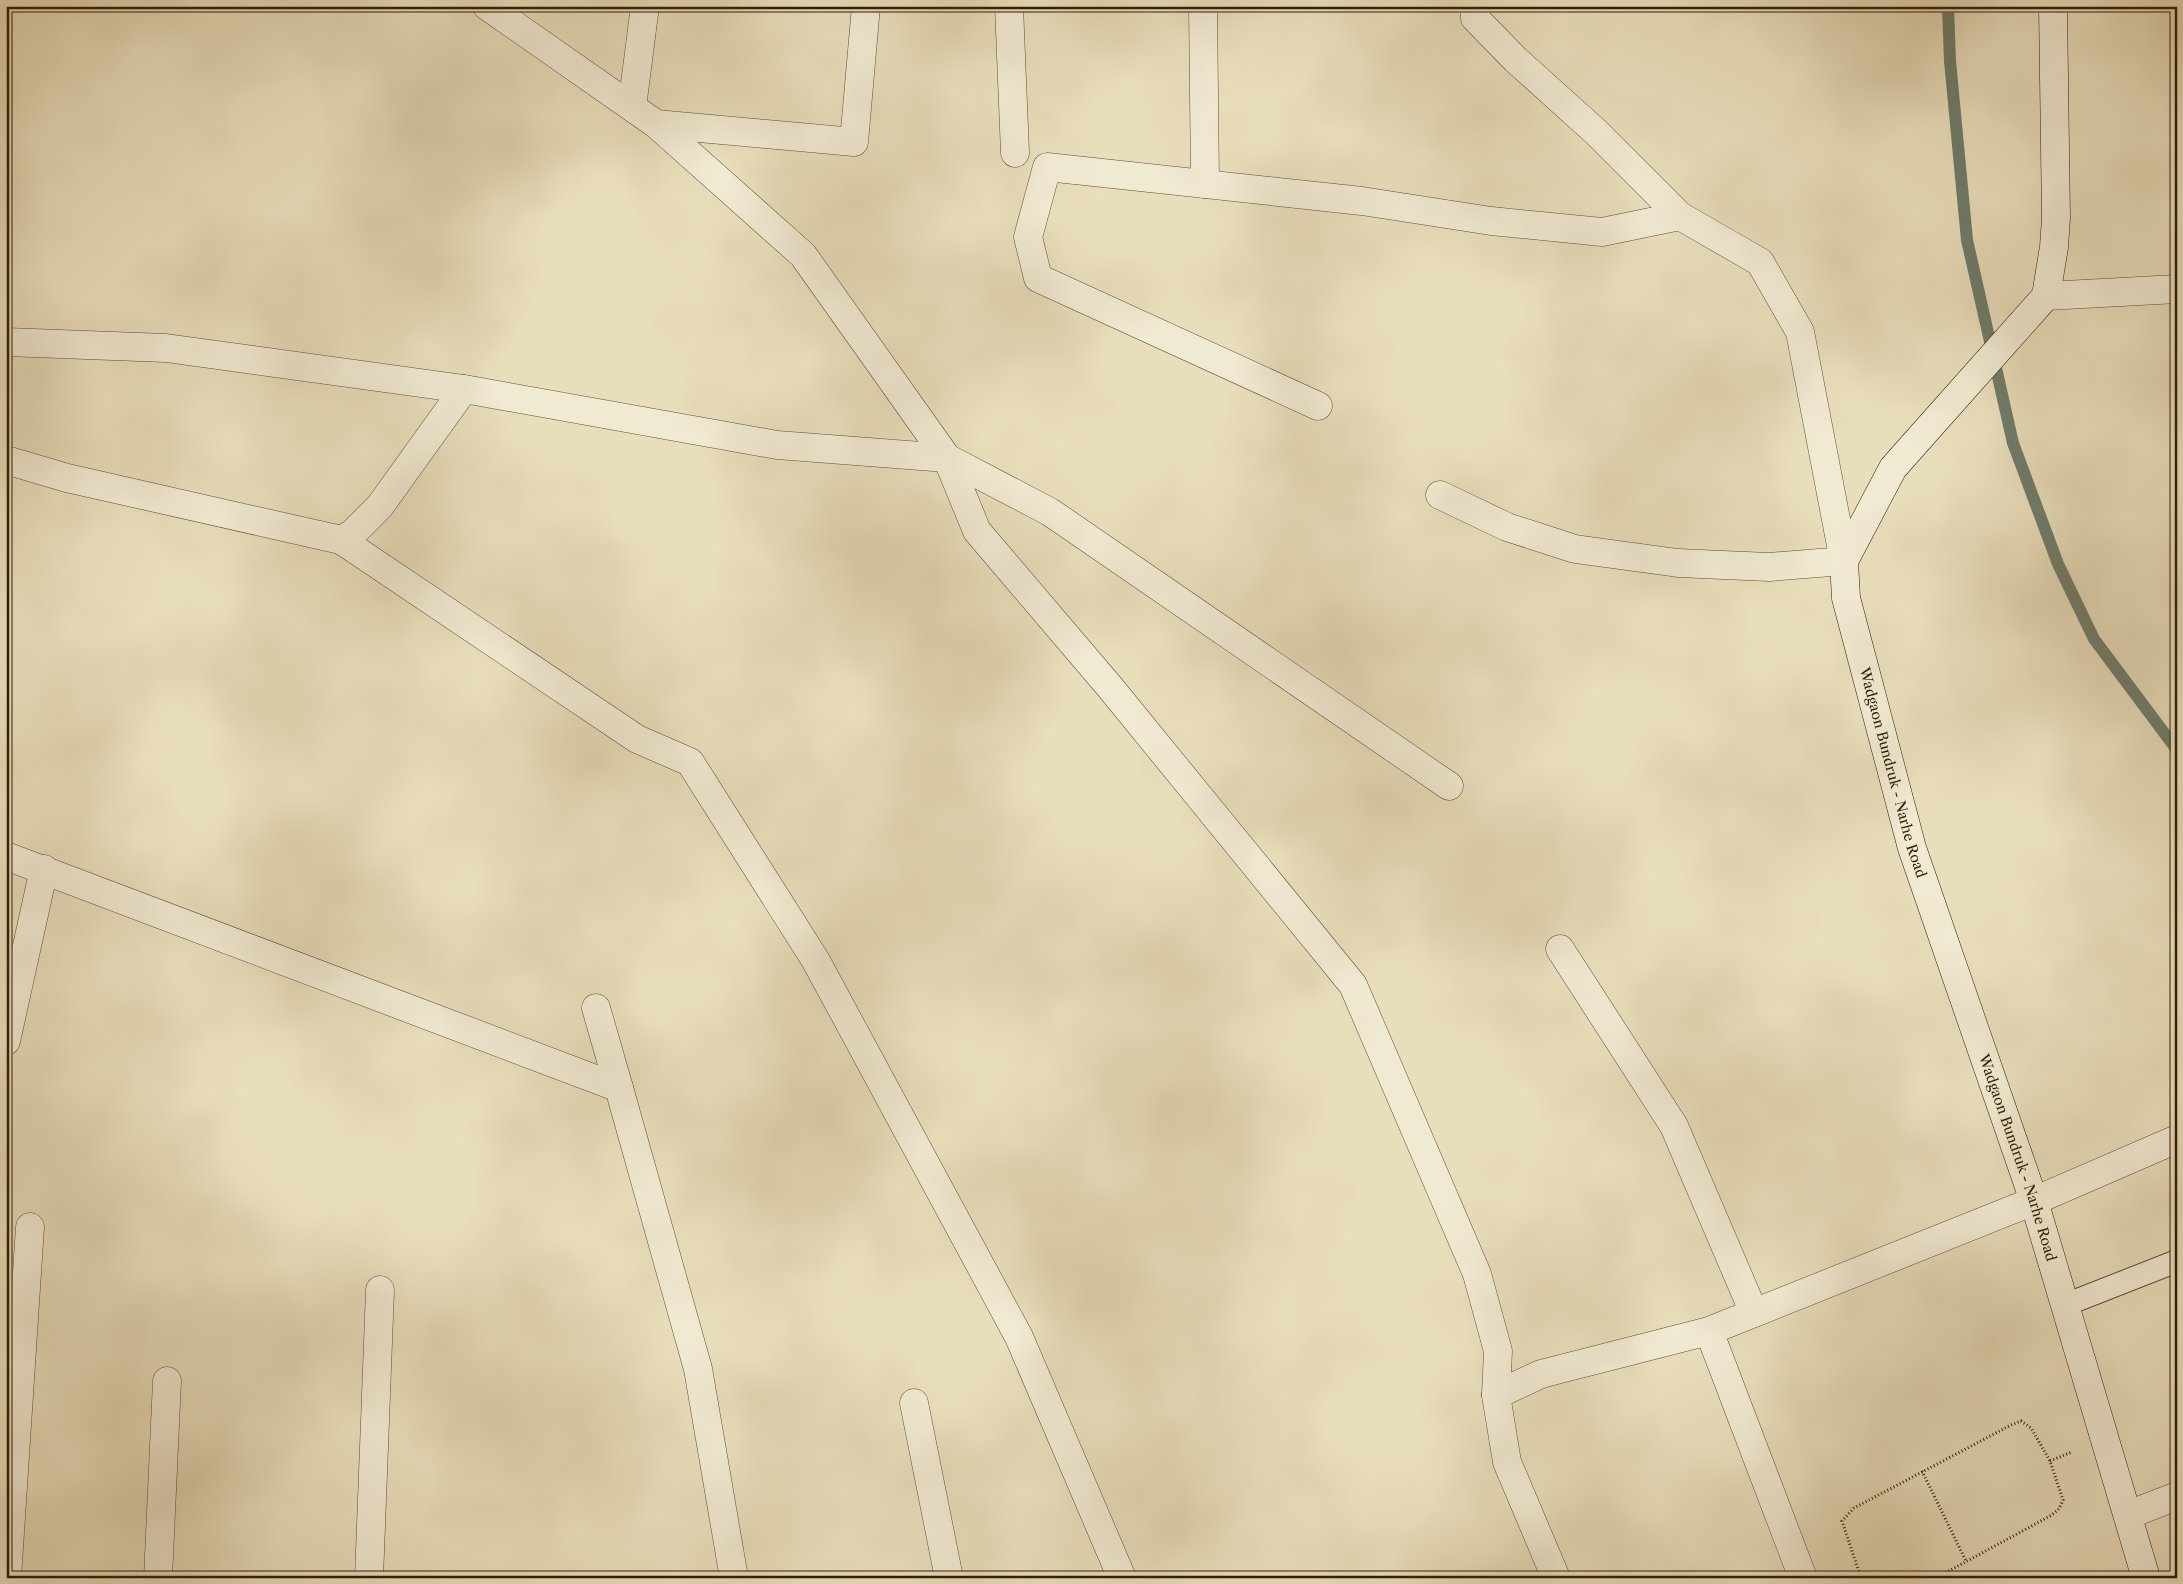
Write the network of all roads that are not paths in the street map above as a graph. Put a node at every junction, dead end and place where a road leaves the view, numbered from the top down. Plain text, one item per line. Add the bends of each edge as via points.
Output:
1 (487, 6) edge
2 (645, 6) edge
3 (866, 6) edge
4 (1009, 6) edge
5 (1203, 6) edge
6 (1474, 6) edge
7 (2053, 6) edge
8 (632, 107) junction
9 (656, 124) junction
10 (1015, 153) dead end
11 (1205, 184) junction
12 (1680, 216) junction
13 (2177, 289) edge
14 (2046, 296) junction
15 (6, 342) edge
16 (464, 389) junction
17 (1318, 406) dead end
18 (947, 458) junction
19 (6, 460) edge
20 (1440, 495) dead end
21 (341, 540) junction
22 (1844, 561) junction
23 (1449, 786) dead end
24 (6, 856) edge
25 (44, 869) junction
26 (1560, 949) dead end
27 (596, 1008) dead end
28 (6, 1041) edge
29 (618, 1088) junction
30 (2177, 1139) edge
31 (2034, 1200) junction
32 (30, 1227) dead end
33 (2177, 1262) edge
34 (380, 1290) dead end
35 (2065, 1305) junction
36 (1754, 1313) junction
37 (1709, 1331) junction
38 (167, 1381) dead end
39 (1496, 1395) junction
40 (914, 1403) dead end
41 (2177, 1496) edge
42 (2128, 1515) junction
43 (7, 1578) edge
44 (158, 1578) edge
45 (369, 1578) edge
46 (734, 1578) edge
47 (949, 1578) edge
48 (1122, 1578) edge
49 (1556, 1578) edge
50 (1803, 1578) edge
51 (2146, 1578) edge

1 - 8 street
2 - 8 street
3 - 9 street via 854,142
4 - 10 street
5 - 11 street
6 - 12 street, Wadgaon Bundruk - Narhe Road via 1475,18 1516,60 1596,132
7 - 14 street via 2056,218
8 - 9 street
9 - 18 street via 803,255
11 - 12 street via 1602,232
11 - 17 street via 1046,167 1028,237 1038,278
12 - 22 street, Wadgaon Bundruk - Narhe Road via 1760,262 1800,332
13 - 14 street
14 - 22 street via 1893,468
15 - 16 street via 166,348
16 - 18 street via 777,445
16 - 21 street via 380,506 353,533
18 - 23 street via 1050,512
18 - 39 street via 977,531 1109,686 1353,985 1477,1274 1498,1351
19 - 21 street via 67,478
20 - 22 street via 1507,527 1575,549 1678,563 1769,567
21 - 48 street via 637,739 690,762 816,961 1019,1337
22 - 31 street, Wadgaon Bundruk - Narhe Road via 1846,598 1912,848
24 - 25 street
25 - 28 street
25 - 29 street
26 - 36 street via 1674,1126
27 - 29 street
29 - 46 street via 698,1369
30 - 31 street
31 - 35 street, Wadgaon Bundruk - Narhe Road
31 - 36 street
32 - 43 street
33 - 35 lane
34 - 45 street
35 - 42 street, Wadgaon Bundruk - Narhe Road
36 - 37 street
37 - 39 street via 1542,1374
37 - 50 street
38 - 44 street
39 - 49 street via 1507,1462
40 - 47 street
41 - 42 street
42 - 51 street, Wadgaon Bundruk - Narhe Road

